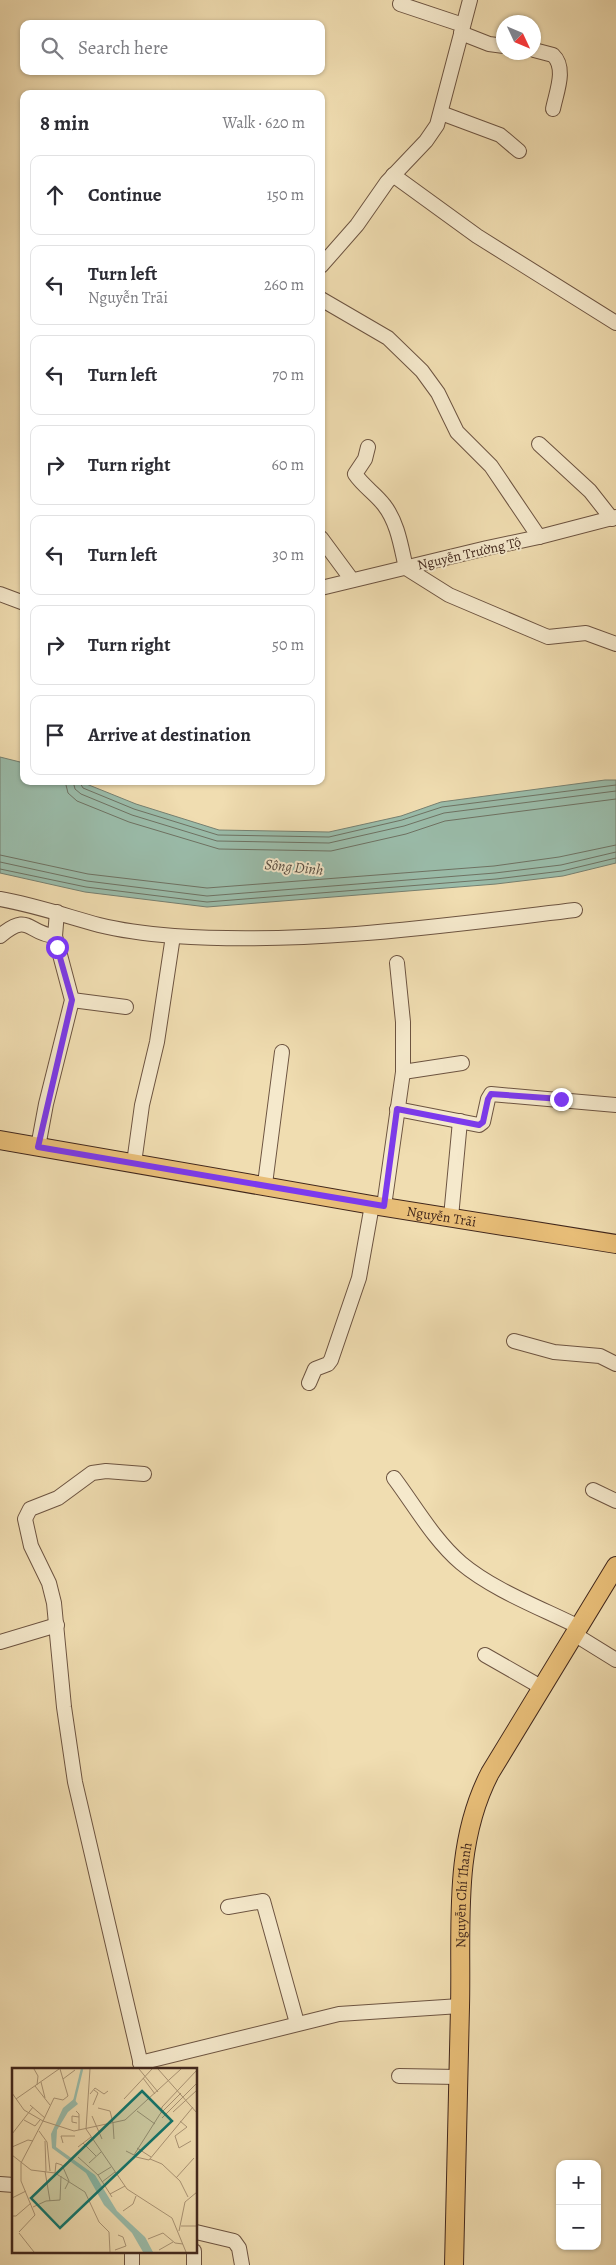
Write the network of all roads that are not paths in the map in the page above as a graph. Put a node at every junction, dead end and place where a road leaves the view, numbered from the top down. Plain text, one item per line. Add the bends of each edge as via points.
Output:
1 (470, 0) edge
2 (400, 4) dead end
3 (462, 29) junction
4 (496, 45) edge
5 (541, 51) edge
6 (553, 109) dead end
7 (441, 113) junction
8 (519, 151) dead end
9 (392, 175) junction
10 (325, 261) edge
11 (325, 301) edge
12 (616, 323) edge
13 (539, 444) dead end
14 (368, 447) dead end
15 (614, 518) edge
16 (540, 537) junction
17 (325, 543) edge
18 (406, 568) junction
19 (352, 580) junction
20 (325, 587) edge
21 (0, 594) edge
22 (20, 602) edge
23 (616, 644) edge
24 (0, 899) edge
25 (575, 910) dead end
26 (57, 912) junction
27 (0, 936) edge
28 (55, 936) junction
29 (173, 936) junction
30 (396, 963) dead end
31 (72, 1000) junction
32 (126, 1007) dead end
33 (282, 1052) dead end
34 (462, 1063) dead end
35 (403, 1072) junction
36 (616, 1105) edge
37 (397, 1109) junction
38 (460, 1121) junction
39 (0, 1140) edge
40 (38, 1147) junction
41 (134, 1163) junction
42 (265, 1184) junction
43 (378, 1205) junction
44 (451, 1217) junction
45 (616, 1244) edge
46 (514, 1341) dead end
47 (616, 1364) edge
48 (309, 1382) dead end
49 (144, 1474) dead end
50 (394, 1478) dead end
51 (593, 1490) dead end
52 (616, 1501) edge
53 (616, 1566) edge
54 (57, 1625) junction
55 (576, 1631) junction
56 (0, 1642) edge
57 (485, 1655) dead end
58 (616, 1660) edge
59 (542, 1687) junction
60 (228, 1907) dead end
61 (460, 2006) junction
62 (297, 2023) junction
63 (141, 2066) edge
64 (399, 2076) dead end
65 (458, 2077) junction
66 (198, 2232) edge
67 (132, 2252) edge
68 (194, 2252) edge
69 (132, 2265) edge
70 (194, 2265) edge
71 (242, 2265) edge
72 (454, 2265) edge

1 - 3 street
2 - 3 street
3 - 4 street
3 - 7 street
5 - 6 street via 554,54 559,64
7 - 8 street via 500,135
7 - 9 street via 435,130
9 - 10 street via 357,225
9 - 12 street via 478,236
11 - 16 street via 388,338 422,372 438,394 457,432 491,466
13 - 15 street
14 - 18 street via 365,459 355,474 390,515
15 - 16 street, Nguyễn Trường Tộ
16 - 18 street, Nguyễn Trường Tộ
17 - 19 street
18 - 19 street, Nguyễn Trường Tộ
18 - 23 street via 449,595 548,637 586,633
19 - 20 street, Nguyễn Trường Tộ
21 - 22 street
24 - 26 street
25 - 29 street via 385,932 259,938
26 - 28 street
26 - 29 street via 113,928
27 - 28 street via 9,928 24,923 43,934
28 - 31 street
29 - 41 street
30 - 35 street via 403,1022
31 - 32 street
31 - 40 street
33 - 42 street
34 - 35 street
35 - 37 street
36 - 38 street via 491,1094 483,1122 479,1125
37 - 38 street
37 - 43 street
38 - 44 street
39 - 40 main road, Nguyễn Trãi
40 - 41 main road, Nguyễn Trãi
41 - 42 main road, Nguyễn Trãi
42 - 43 main road, Nguyễn Trãi
43 - 44 main road, Nguyễn Trãi
43 - 48 street via 359,1278 331,1360 315,1369
44 - 45 main road, Nguyễn Trãi
46 - 47 street via 554,1352 600,1356
49 - 54 street via 92,1473 58,1498 34,1507 26,1514 27,1533 49,1583
50 - 55 street via 460,1562
51 - 52 street
53 - 55 main road, Nguyễn Chí Thanh
54 - 56 street
54 - 63 street via 75,1782
55 - 58 street
55 - 59 main road, Nguyễn Chí Thanh
57 - 59 street
59 - 61 main road, Nguyễn Chí Thanh via 490,1773 467,1832 462,1886
60 - 62 street via 263,1901
61 - 62 street via 362,2011
61 - 65 main road, Nguyễn Chí Thanh
62 - 63 street
64 - 65 street
65 - 72 main road, Nguyễn Chí Thanh
66 - 71 street via 234,2241 239,2248
67 - 69 street
68 - 70 street

